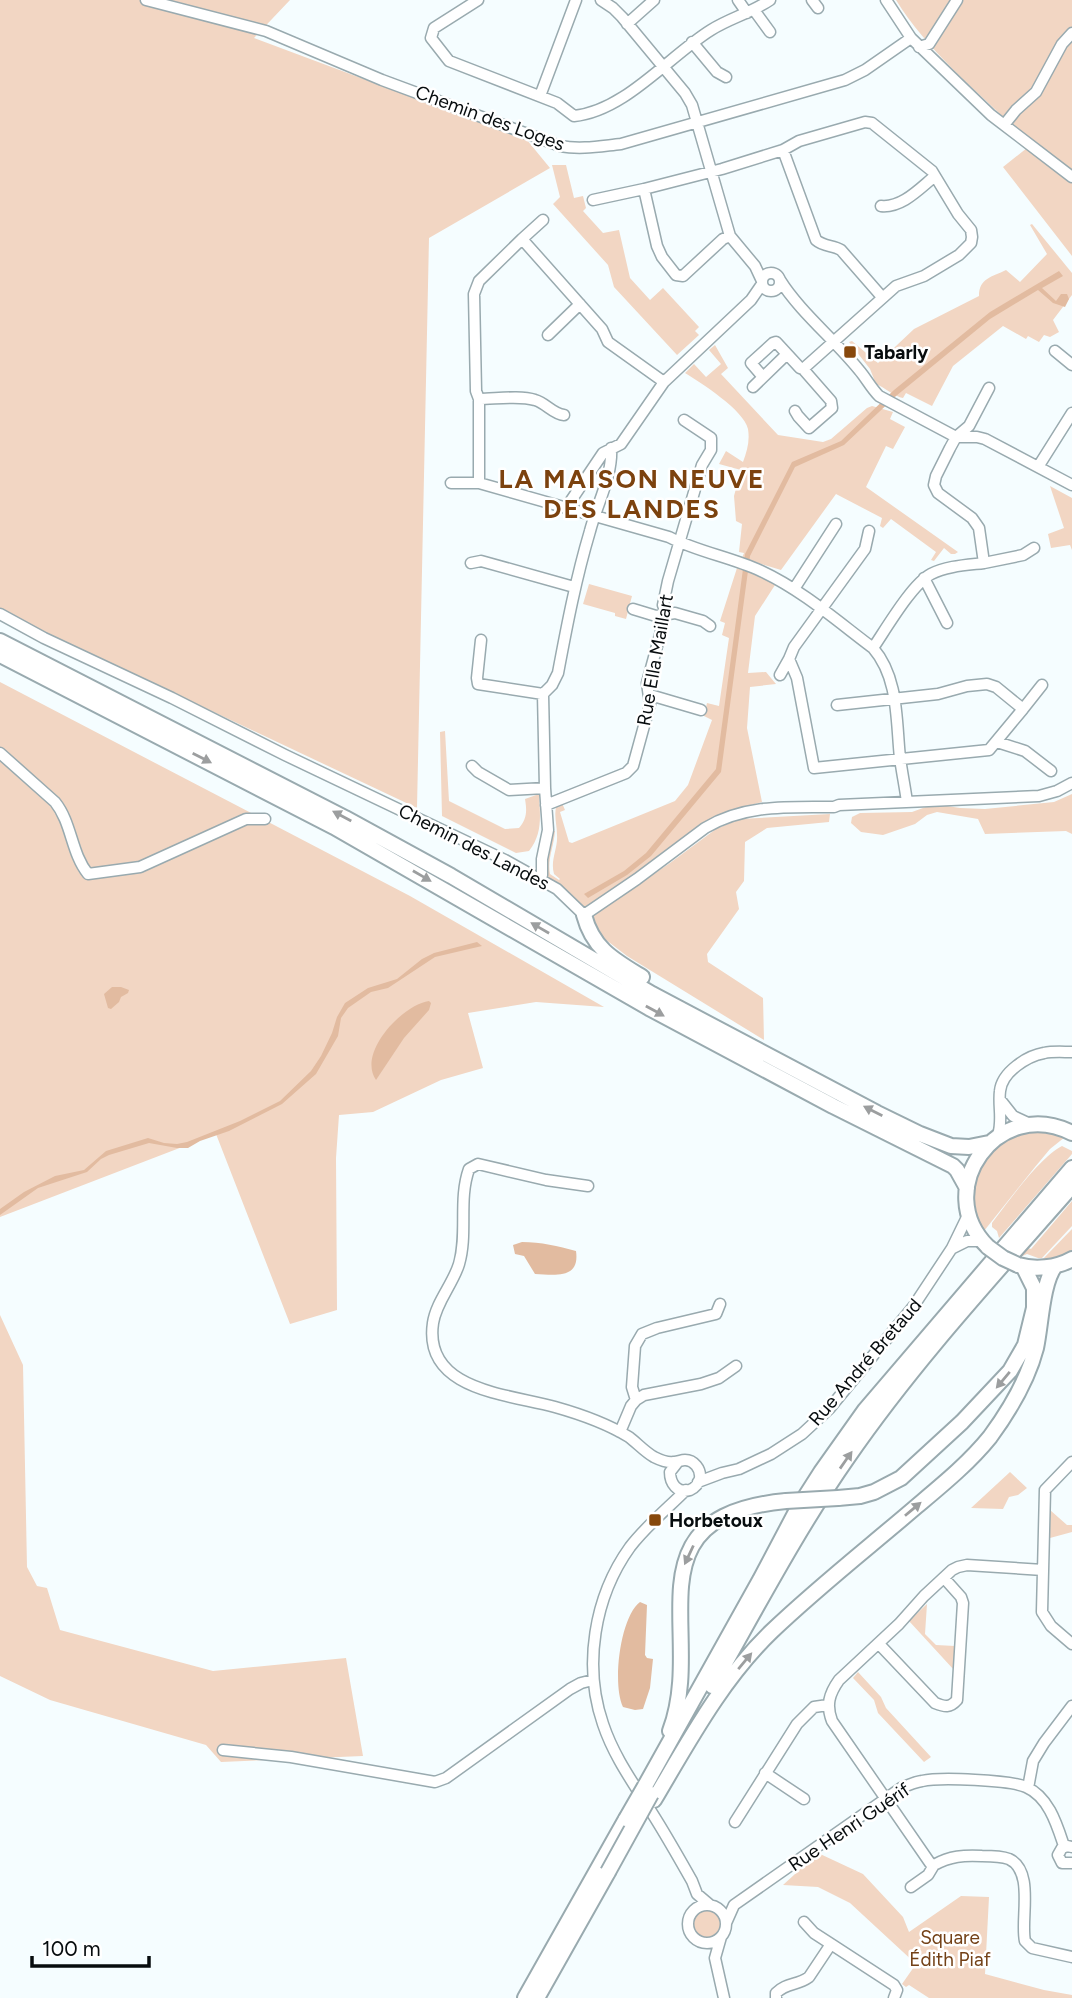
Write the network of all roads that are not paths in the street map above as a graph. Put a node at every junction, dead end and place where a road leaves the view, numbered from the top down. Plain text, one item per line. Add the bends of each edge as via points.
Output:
1 (146, 0) edge
2 (478, 0) edge
3 (576, 0) edge
4 (601, 0) edge
5 (654, 0) edge
6 (738, 0) edge
7 (770, 0) edge
8 (886, 0) edge
9 (957, 0) edge
10 (751, 11) junction
11 (627, 24) junction
12 (771, 32) dead end
13 (1072, 33) edge
14 (911, 38) junction
15 (692, 42) junction
16 (919, 47) junction
17 (662, 67) junction
18 (726, 77) dead end
19 (540, 96) junction
20 (894, 122) dead end
21 (697, 123) junction
22 (1004, 125) junction
23 (886, 134) junction
24 (783, 150) junction
25 (711, 172) junction
26 (935, 176) junction
27 (1072, 177) edge
28 (644, 189) junction
29 (593, 200) dead end
30 (881, 206) dead end
31 (543, 220) dead end
32 (730, 236) junction
33 (522, 239) junction
34 (755, 266) junction
35 (776, 277) junction
36 (767, 287) junction
37 (791, 295) junction
38 (883, 296) junction
39 (580, 304) junction
40 (548, 335) dead end
41 (833, 342) junction
42 (1055, 351) dead end
43 (787, 354) junction
44 (1072, 365) edge
45 (803, 369) junction
46 (764, 377) junction
47 (664, 382) junction
48 (753, 387) dead end
49 (989, 388) dead end
50 (479, 399) junction
51 (795, 411) dead end
52 (1072, 413) edge
53 (564, 415) dead end
54 (684, 420) dead end
55 (956, 438) junction
56 (611, 448) junction
57 (1038, 467) junction
58 (451, 483) dead end
59 (479, 483) junction
60 (1072, 485) edge
61 (566, 508) junction
62 (594, 516) junction
63 (836, 524) dead end
64 (869, 531) dead end
65 (680, 542) junction
66 (1034, 548) dead end
67 (471, 563) dead end
68 (984, 563) junction
69 (924, 578) junction
70 (574, 587) junction
71 (794, 589) junction
72 (633, 609) dead end
73 (821, 609) junction
74 (666, 613) junction
75 (0, 614) edge
76 (947, 623) dead end
77 (710, 626) dead end
78 (481, 640) dead end
79 (0, 641) edge
80 (873, 648) junction
81 (0, 655) edge
82 (789, 659) junction
83 (780, 675) dead end
84 (1042, 685) dead end
85 (543, 694) junction
86 (650, 695) junction
87 (895, 699) junction
88 (837, 705) dead end
89 (1023, 709) junction
90 (701, 710) dead end
91 (997, 743) junction
92 (0, 753) edge
93 (901, 760) junction
94 (472, 766) dead end
95 (1051, 771) dead end
96 (1072, 783) edge
97 (545, 788) junction
98 (907, 802) junction
99 (546, 805) junction
100 (265, 818) dead end
101 (542, 859) junction
102 (528, 873) junction
103 (540, 880) junction
104 (584, 915) junction
105 (683, 1011) junction
106 (1072, 1052) edge
107 (1000, 1099) junction
108 (1030, 1124) junction
109 (1069, 1128) edge
110 (994, 1139) junction
111 (1072, 1168) edge
112 (588, 1186) dead end
113 (1072, 1186) edge
114 (967, 1188) junction
115 (969, 1213) junction
116 (985, 1244) junction
117 (952, 1248) junction
118 (1072, 1259) edge
119 (1021, 1265) junction
120 (1055, 1266) junction
121 (720, 1304) dead end
122 (736, 1366) dead end
123 (636, 1400) junction
124 (620, 1432) junction
125 (653, 1457) junction
126 (1072, 1462) edge
127 (677, 1463) junction
128 (698, 1468) junction
129 (722, 1473) junction
130 (671, 1482) junction
131 (698, 1482) junction
132 (686, 1490) junction
133 (671, 1506) junction
134 (1043, 1570) junction
135 (944, 1578) junction
136 (879, 1644) junction
137 (1072, 1644) edge
138 (593, 1680) junction
139 (828, 1705) junction
140 (1072, 1706) edge
141 (223, 1751) dead end
142 (765, 1773) junction
143 (1028, 1788) junction
144 (650, 1793) junction
145 (804, 1798) dead end
146 (885, 1799) junction
147 (735, 1822) dead end
148 (1068, 1847) edge
149 (1072, 1864) edge
150 (934, 1865) junction
151 (911, 1887) dead end
152 (697, 1894) junction
153 (734, 1905) junction
154 (713, 1906) junction
155 (691, 1912) junction
156 (804, 1922) dead end
157 (726, 1923) junction
158 (722, 1936) junction
159 (699, 1942) junction
160 (831, 1944) junction
161 (1072, 1957) edge
162 (715, 1958) junction
163 (525, 1998) edge
164 (537, 1998) edge
165 (724, 1998) edge
166 (776, 1998) edge
167 (894, 1998) edge

1 - 21 street, Chemin des Loges via 266,31 560,146 621,144
2 - 19 street via 434,29 431,38 449,61
3 - 19 street
4 - 11 street
5 - 11 street
6 - 10 street
7 - 10 street
8 - 14 street
9 - 16 street via 929,44
10 - 12 street
10 - 15 street
11 - 17 street
13 - 22 street via 1036,92
14 - 16 street
14 - 21 street, Chemin des Loges via 845,80
15 - 17 street
15 - 18 street
16 - 22 street
17 - 19 street via 631,92 588,115 574,116
17 - 21 street via 685,93
20 - 23 street
21 - 25 street
22 - 27 street
23 - 24 street via 865,122
23 - 26 street
24 - 25 street
24 - 38 street via 816,240 841,250
25 - 28 street
25 - 32 street
26 - 30 street via 899,204
26 - 38 street via 971,230 971,243 925,276
28 - 29 street
28 - 32 street via 657,246 676,275 683,276
31 - 33 street
32 - 34 street
33 - 39 street
33 - 50 street via 480,281 474,294
34 - 35 street
34 - 36 street
35 - 36 street via 779,286
35 - 36 street via 766,275
35 - 37 street
36 - 37 street
36 - 47 street
37 - 41 street
38 - 41 street
39 - 40 street
39 - 47 street via 608,342
41 - 45 street
41 - 55 street via 870,387
42 - 44 street
43 - 45 street
43 - 46 street
43 - 46 street via 776,342 751,363
45 - 51 street via 832,408 809,428
46 - 48 street
47 - 56 street via 621,444
49 - 55 street
50 - 53 street via 532,398
50 - 59 street
52 - 57 street
54 - 65 street, Rue Ella Maillart via 712,438
55 - 57 street via 985,439
55 - 68 street via 934,485 979,528
56 - 61 street
56 - 62 street via 612,461
57 - 60 street
58 - 59 street
59 - 61 street
61 - 62 street
62 - 65 street
62 - 70 street
63 - 71 street
64 - 73 street via 865,549
65 - 71 street via 758,570
65 - 74 street, Rue Ella Maillart via 663,605
66 - 68 street via 1023,555
67 - 70 street via 481,561
68 - 69 street
69 - 76 street
69 - 80 street
70 - 85 street via 558,673
71 - 73 street
72 - 74 street via 656,616
73 - 80 street
73 - 82 street
74 - 77 street
74 - 86 street, Rue Ella Maillart via 647,683
75 - 102 street, Chemin des Landes
78 - 85 street via 478,684
105 -> 79 highway via 367,830
80 - 87 street via 886,666
81 -> 114 highway via 323,820 659,1014 953,1166
82 - 83 street
82 - 93 street via 797,678 814,768
84 - 89 street
85 - 97 street
86 - 90 street
86 - 99 street, Rue Ella Maillart via 633,766 626,773
87 - 88 street
87 - 89 street via 987,684
87 - 93 street
89 - 91 street
91 - 93 street via 989,750
91 - 95 street via 1025,751
92 - 100 street via 55,802 88,874 140,867 246,820
93 - 98 street
94 - 97 street via 509,790
96 - 98 street via 1038,796
97 - 99 street
98 - 104 street via 759,808 728,817 705,828
99 - 101 street via 548,830
101 - 102 street
101 - 103 street
102 - 103 street, Chemin des Landes
103 - 104 street, Chemin des Landes via 566,896
104 - 105 highway via 599,946 674,998
110 -> 105 highway via 959,1147 927,1137
106 - 107 street via 1045,1052 1020,1064 1003,1082
107 - 108 street via 1013,1116
107 - 110 street via 1001,1121
108 - 109 highway
108 - 110 highway
110 - 114 highway via 974,1163
111 - 144 highway via 865,1409 821,1472
112 - 124 street via 478,1164 469,1169 464,1183 460,1261 435,1317 435,1349 448,1371 473,1386 576,1413
144 -> 113 highway via 783,1560 850,1454 926,1354
114 - 115 highway
115 - 116 highway
115 - 117 street, Rue André Bretaud
116 - 117 street via 967,1241
116 - 119 highway, bridge
117 - 129 street, Rue André Bretaud via 913,1307 829,1409 789,1444
118 - 120 highway
119 - 120 highway
119 -> 144 highway, bridge via 1034,1288 1025,1345 1010,1371 901,1478 860,1496 755,1505 732,1513 703,1533 682,1573 678,1699 670,1730 645,1776
144 -> 120 highway via 769,1633 953,1475 988,1438 1027,1374
121 - 123 street via 716,1314 642,1334 635,1346 632,1387
122 - 123 street via 719,1378
123 - 124 street
124 - 125 street
125 - 127 street
125 - 130 street
126 - 134 street via 1045,1490
127 - 128 street via 688,1461
127 - 130 street via 670,1472
128 - 129 street
128 - 131 street
129 - 131 street, Rue André Bretaud
130 - 132 street
130 - 133 street
131 - 132 street
132 - 133 street
133 - 138 street via 631,1546 612,1578 594,1639
134 - 135 street via 967,1566
134 - 137 street via 1042,1612
135 - 136 street
135 - 136 street via 963,1603 957,1700 944,1707 935,1703
136 - 139 street via 839,1680
138 - 141 street via 570,1689 436,1782 291,1757
138 - 152 street via 612,1746
139 - 142 street via 814,1707 797,1724
139 - 146 street via 832,1721
140 - 143 street via 1033,1761
142 - 145 street
142 - 147 street
143 - 146 street, Rue Henri Guérif via 941,1779 920,1781
143 - 148 street via 1045,1803
144 - 163 highway, bridge via 626,1819
144 - 164 highway, bridge
146 - 150 street
146 - 153 street, Rue Henri Guérif
148 - 149 street via 1060,1850 1059,1858
150 - 151 street
150 - 161 street via 957,1856 1008,1859 1017,1865 1023,1880 1025,1941 1032,1948
152 - 154 street
152 - 155 street
153 - 154 street, Rue Henri Guérif
153 - 157 street
154 - 155 street
154 - 157 street via 723,1913
155 - 159 street via 688,1929
156 - 160 street
157 - 158 street
158 - 159 street via 712,1943
158 - 162 street
159 - 162 street
160 - 166 street via 809,1978 784,1986
160 - 167 street via 894,1985
162 - 165 street

